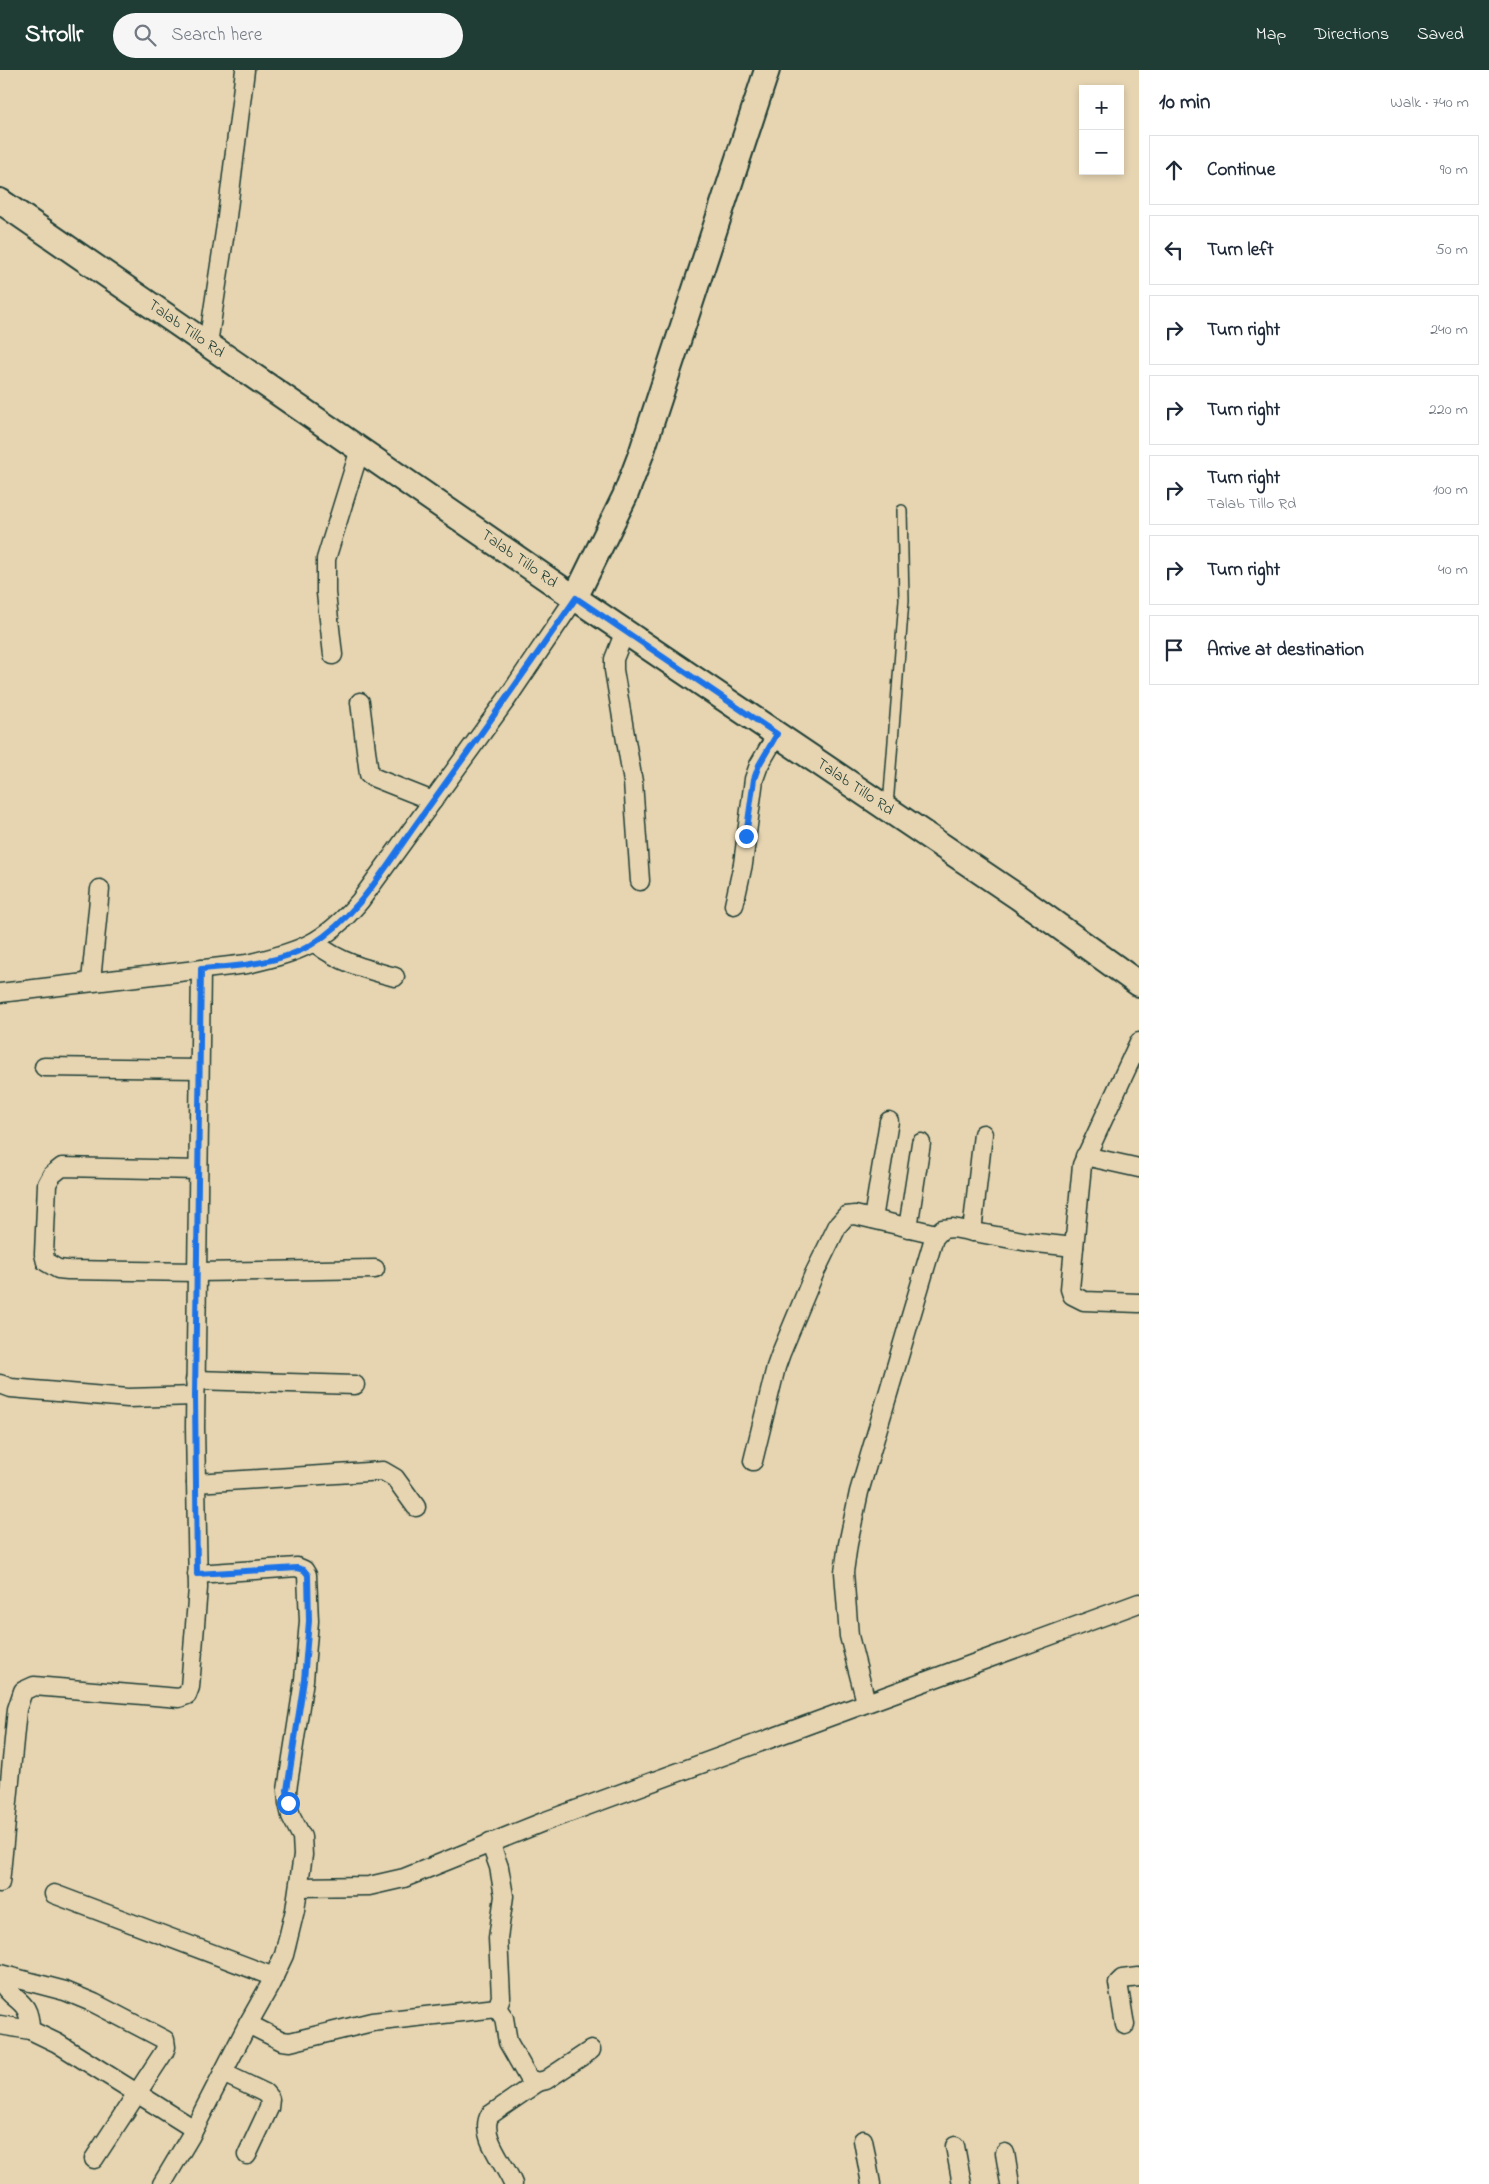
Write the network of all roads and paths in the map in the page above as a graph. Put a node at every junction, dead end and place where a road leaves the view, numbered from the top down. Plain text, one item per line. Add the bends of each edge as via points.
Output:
1 (245, 70) edge
2 (766, 70) edge
3 (0, 201) edge
4 (208, 344) junction
5 (360, 449) junction
6 (902, 510) dead end
7 (576, 598) junction
8 (625, 631) junction
9 (333, 655) dead end
10 (360, 702) dead end
11 (777, 734) junction
12 (432, 801) junction
13 (888, 809) junction
14 (640, 881) dead end
15 (100, 889) dead end
16 (734, 905) dead end
17 (322, 948) junction
18 (201, 969) junction
19 (395, 978) dead end
20 (91, 981) junction
21 (1139, 984) edge
22 (0, 993) edge
23 (1139, 1042) edge
24 (44, 1067) dead end
25 (199, 1069) junction
26 (889, 1121) dead end
27 (983, 1134) dead end
28 (921, 1143) dead end
29 (1085, 1156) junction
30 (1139, 1168) edge
31 (198, 1170) junction
32 (873, 1219) junction
33 (908, 1228) junction
34 (972, 1232) junction
35 (936, 1234) junction
36 (1074, 1247) junction
37 (375, 1269) dead end
38 (196, 1272) junction
39 (1139, 1304) edge
40 (0, 1384) edge
41 (355, 1385) dead end
42 (195, 1388) junction
43 (753, 1461) dead end
44 (196, 1483) junction
45 (416, 1506) dead end
46 (197, 1574) junction
47 (1139, 1603) edge
48 (866, 1702) junction
49 (490, 1842) junction
50 (0, 1883) edge
51 (299, 1887) junction
52 (54, 1894) dead end
53 (0, 1974) edge
54 (274, 1977) junction
55 (1139, 1977) edge
56 (0, 1980) edge
57 (497, 2008) junction
58 (248, 2024) junction
59 (0, 2025) edge
60 (1125, 2025) dead end
61 (30, 2030) junction
62 (591, 2050) dead end
63 (223, 2073) junction
64 (538, 2082) junction
65 (136, 2094) junction
66 (194, 2129) junction
67 (863, 2140) dead end
68 (955, 2146) dead end
69 (1005, 2153) dead end
70 (248, 2155) dead end
71 (94, 2159) dead end
72 (162, 2184) edge
73 (513, 2184) edge
74 (871, 2184) edge
75 (962, 2184) edge
76 (1010, 2184) edge

1 - 4 street
2 - 7 main road via 644,446 625,496
3 - 4 main road, Talab Tillo Rd
4 - 5 main road, Talab Tillo Rd
5 - 7 main road, Talab Tillo Rd
5 - 9 street via 326,559
6 - 13 lane via 904,600
7 - 8 main road, Talab Tillo Rd
7 - 12 street
8 - 11 main road, Talab Tillo Rd
8 - 14 street via 614,659 614,670 633,782
10 - 12 street via 369,774
11 - 13 main road, Talab Tillo Rd
11 - 16 street via 754,779
12 - 17 street
13 - 21 main road, Talab Tillo Rd
15 - 20 street
17 - 18 street via 246,964
17 - 19 street via 351,965
18 - 20 street
18 - 25 street
20 - 22 street
23 - 29 street
24 - 25 street
25 - 31 street
26 - 32 street
27 - 34 street
28 - 33 street
29 - 30 street
29 - 36 street via 1079,1182
31 - 38 street
31 - 38 street via 62,1167 52,1175 48,1184 44,1254 46,1262 58,1269
32 - 33 street
32 - 43 street via 846,1216 834,1233 776,1367
33 - 35 street
34 - 35 street via 946,1228
34 - 36 street
35 - 48 street via 872,1447 848,1544 844,1572 849,1636
36 - 39 street via 1072,1295 1084,1301
37 - 38 street
38 - 42 street
40 - 42 street via 11,1388 118,1398
41 - 42 street
42 - 44 street
44 - 45 street via 383,1471 395,1478
44 - 46 street
46 - 50 street via 194,1655 187,1695 172,1698 34,1686 23,1691 18,1709
46 - 51 street via 297,1568 308,1575 304,1680 287,1790 292,1816 302,1836
47 - 48 street
48 - 49 street
49 - 51 street via 388,1883
49 - 57 street via 504,1896 498,1938 501,1997
51 - 54 street via 288,1938
52 - 54 street
53 - 65 street via 72,1994 162,2037 166,2043 164,2052
54 - 58 street
55 - 60 street via 1125,1978 1118,1983
56 - 61 street via 27,2009
57 - 58 street via 365,2024 290,2042
57 - 64 street via 504,2018 511,2049 529,2080
58 - 63 street
59 - 61 street
61 - 65 street via 57,2043
62 - 64 street
63 - 66 street
63 - 70 street via 265,2093 270,2099
64 - 73 street via 490,2114 486,2122 489,2138
65 - 66 street
65 - 71 street
66 - 72 street
67 - 74 street
68 - 75 street
69 - 76 street

